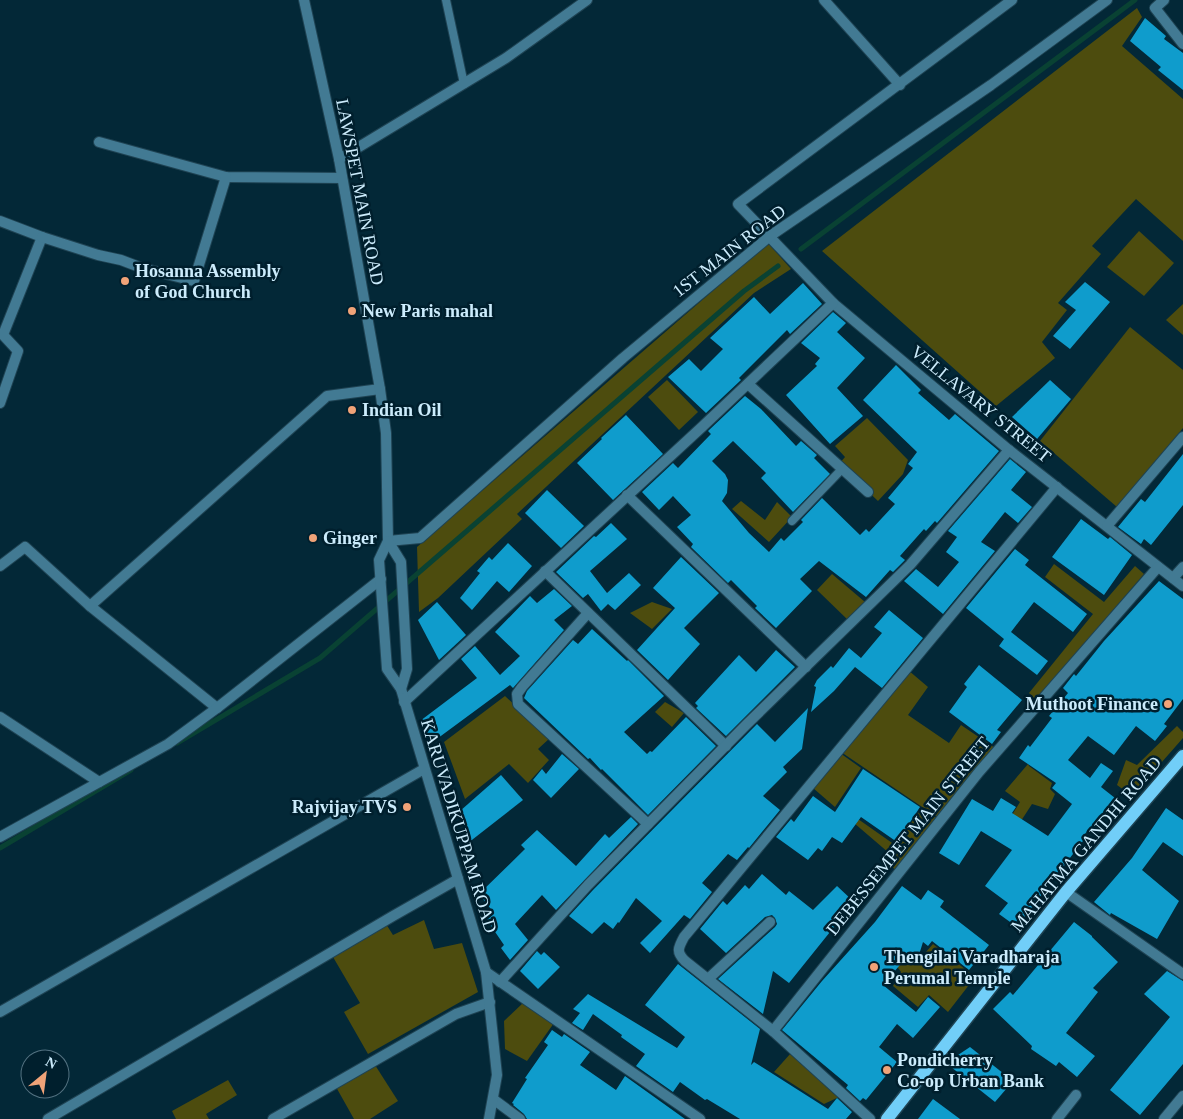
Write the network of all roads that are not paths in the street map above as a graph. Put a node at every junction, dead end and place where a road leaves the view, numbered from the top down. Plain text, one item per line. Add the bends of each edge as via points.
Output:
1 (304, 0) edge
2 (446, 0) edge
3 (587, 0) edge
4 (824, 0) edge
5 (1107, 0) edge
6 (1164, 0) edge
7 (1006, 2) edge
8 (1183, 44) edge
9 (464, 84) junction
10 (900, 84) junction
11 (99, 142) dead end
12 (339, 159) junction
13 (226, 176) junction
14 (342, 178) junction
15 (0, 221) edge
16 (770, 236) junction
17 (42, 237) junction
18 (833, 303) junction
19 (1, 334) edge
20 (748, 384) junction
21 (380, 389) junction
22 (0, 403) edge
23 (1183, 437) edge
24 (1009, 450) junction
25 (842, 469) junction
26 (1057, 487) junction
27 (868, 492) dead end
28 (627, 495) junction
29 (792, 520) dead end
30 (1107, 526) junction
31 (388, 541) junction
32 (0, 566) edge
33 (1158, 567) junction
34 (1183, 567) edge
35 (545, 570) junction
36 (1173, 578) junction
37 (381, 579) junction
38 (1183, 586) edge
39 (90, 606) junction
40 (588, 613) junction
41 (806, 667) junction
42 (401, 689) junction
43 (404, 702) junction
44 (217, 708) junction
45 (0, 717) edge
46 (726, 746) junction
47 (1183, 756) edge
48 (424, 769) junction
49 (99, 782) junction
50 (648, 824) junction
51 (0, 837) edge
52 (458, 879) junction
53 (1066, 892) junction
54 (770, 922) dead end
55 (486, 972) junction
56 (1183, 974) edge
57 (708, 979) junction
58 (500, 982) junction
59 (490, 1002) junction
60 (0, 1012) edge
61 (773, 1031) junction
62 (1076, 1095) dead end
63 (1183, 1096) edge
64 (493, 1099) junction
65 (48, 1119) edge
66 (273, 1119) edge
67 (489, 1119) edge
68 (520, 1119) edge
69 (700, 1119) edge
70 (870, 1119) edge
71 (887, 1119) edge
72 (1057, 1119) edge
73 (1164, 1119) edge

1 - 12 street, LAWSPET MAIN ROAD
2 - 9 lane
3 - 9 street
4 - 10 street
5 - 16 street, 1ST MAIN ROAD via 991,86
6 - 8 street via 1155,8
7 - 10 street
9 - 12 street
10 - 16 street, VELLAVARY STREET via 738,204
11 - 13 street
12 - 14 street, LAWSPET MAIN ROAD
13 - 14 street
13 - 17 street via 194,281
14 - 21 street, LAWSPET MAIN ROAD
15 - 17 street
16 - 18 street, VELLAVARY STREET
16 - 31 street, 1ST MAIN ROAD via 622,358 420,538
17 - 19 street
18 - 20 street
18 - 24 street, VELLAVARY STREET
19 - 22 street via 18,351
20 - 25 street
20 - 28 street
21 - 31 street, LAWSPET MAIN ROAD via 386,433
21 - 39 street via 327,396
23 - 30 street
24 - 26 street, VELLAVARY STREET
24 - 41 street via 910,565
25 - 27 street
25 - 29 lane
26 - 30 street, VELLAVARY STREET
26 - 57 street via 684,937 679,947 680,955
28 - 35 street
28 - 41 street
30 - 33 street, VELLAVARY STREET
31 - 37 street via 380,560
31 - 42 street via 401,562 407,668
32 - 39 street via 25,547
33 - 36 street, VELLAVARY STREET
33 - 61 street, DEBESSEMPET MAIN STREET via 979,772
34 - 36 street
35 - 40 street
35 - 43 street
36 - 38 street, VELLAVARY STREET
37 - 42 street via 387,669
37 - 44 street
39 - 44 street
40 - 46 street
40 - 50 street via 522,687 517,694 518,704
41 - 46 street
42 - 43 street, KARUVADIKUPPAM ROAD
43 - 48 street, KARUVADIKUPPAM ROAD
44 - 49 street via 168,744
45 - 49 street
46 - 50 street
47 - 53 main road, MAHATMA GANDHI ROAD
48 - 52 street, KARUVADIKUPPAM ROAD
48 - 60 street
49 - 51 street
50 - 58 street
52 - 55 street, KARUVADIKUPPAM ROAD
52 - 65 street
53 - 56 street
53 - 71 main road, MAHATMA GANDHI ROAD
54 - 57 street
55 - 58 street
55 - 59 street, KARUVADIKUPPAM ROAD
57 - 61 street
58 - 69 street
59 - 64 street, KARUVADIKUPPAM ROAD via 497,1074
59 - 66 street via 456,1014
61 - 70 street
62 - 72 street
63 - 73 street
64 - 67 street, KARUVADIKUPPAM ROAD
64 - 68 street

